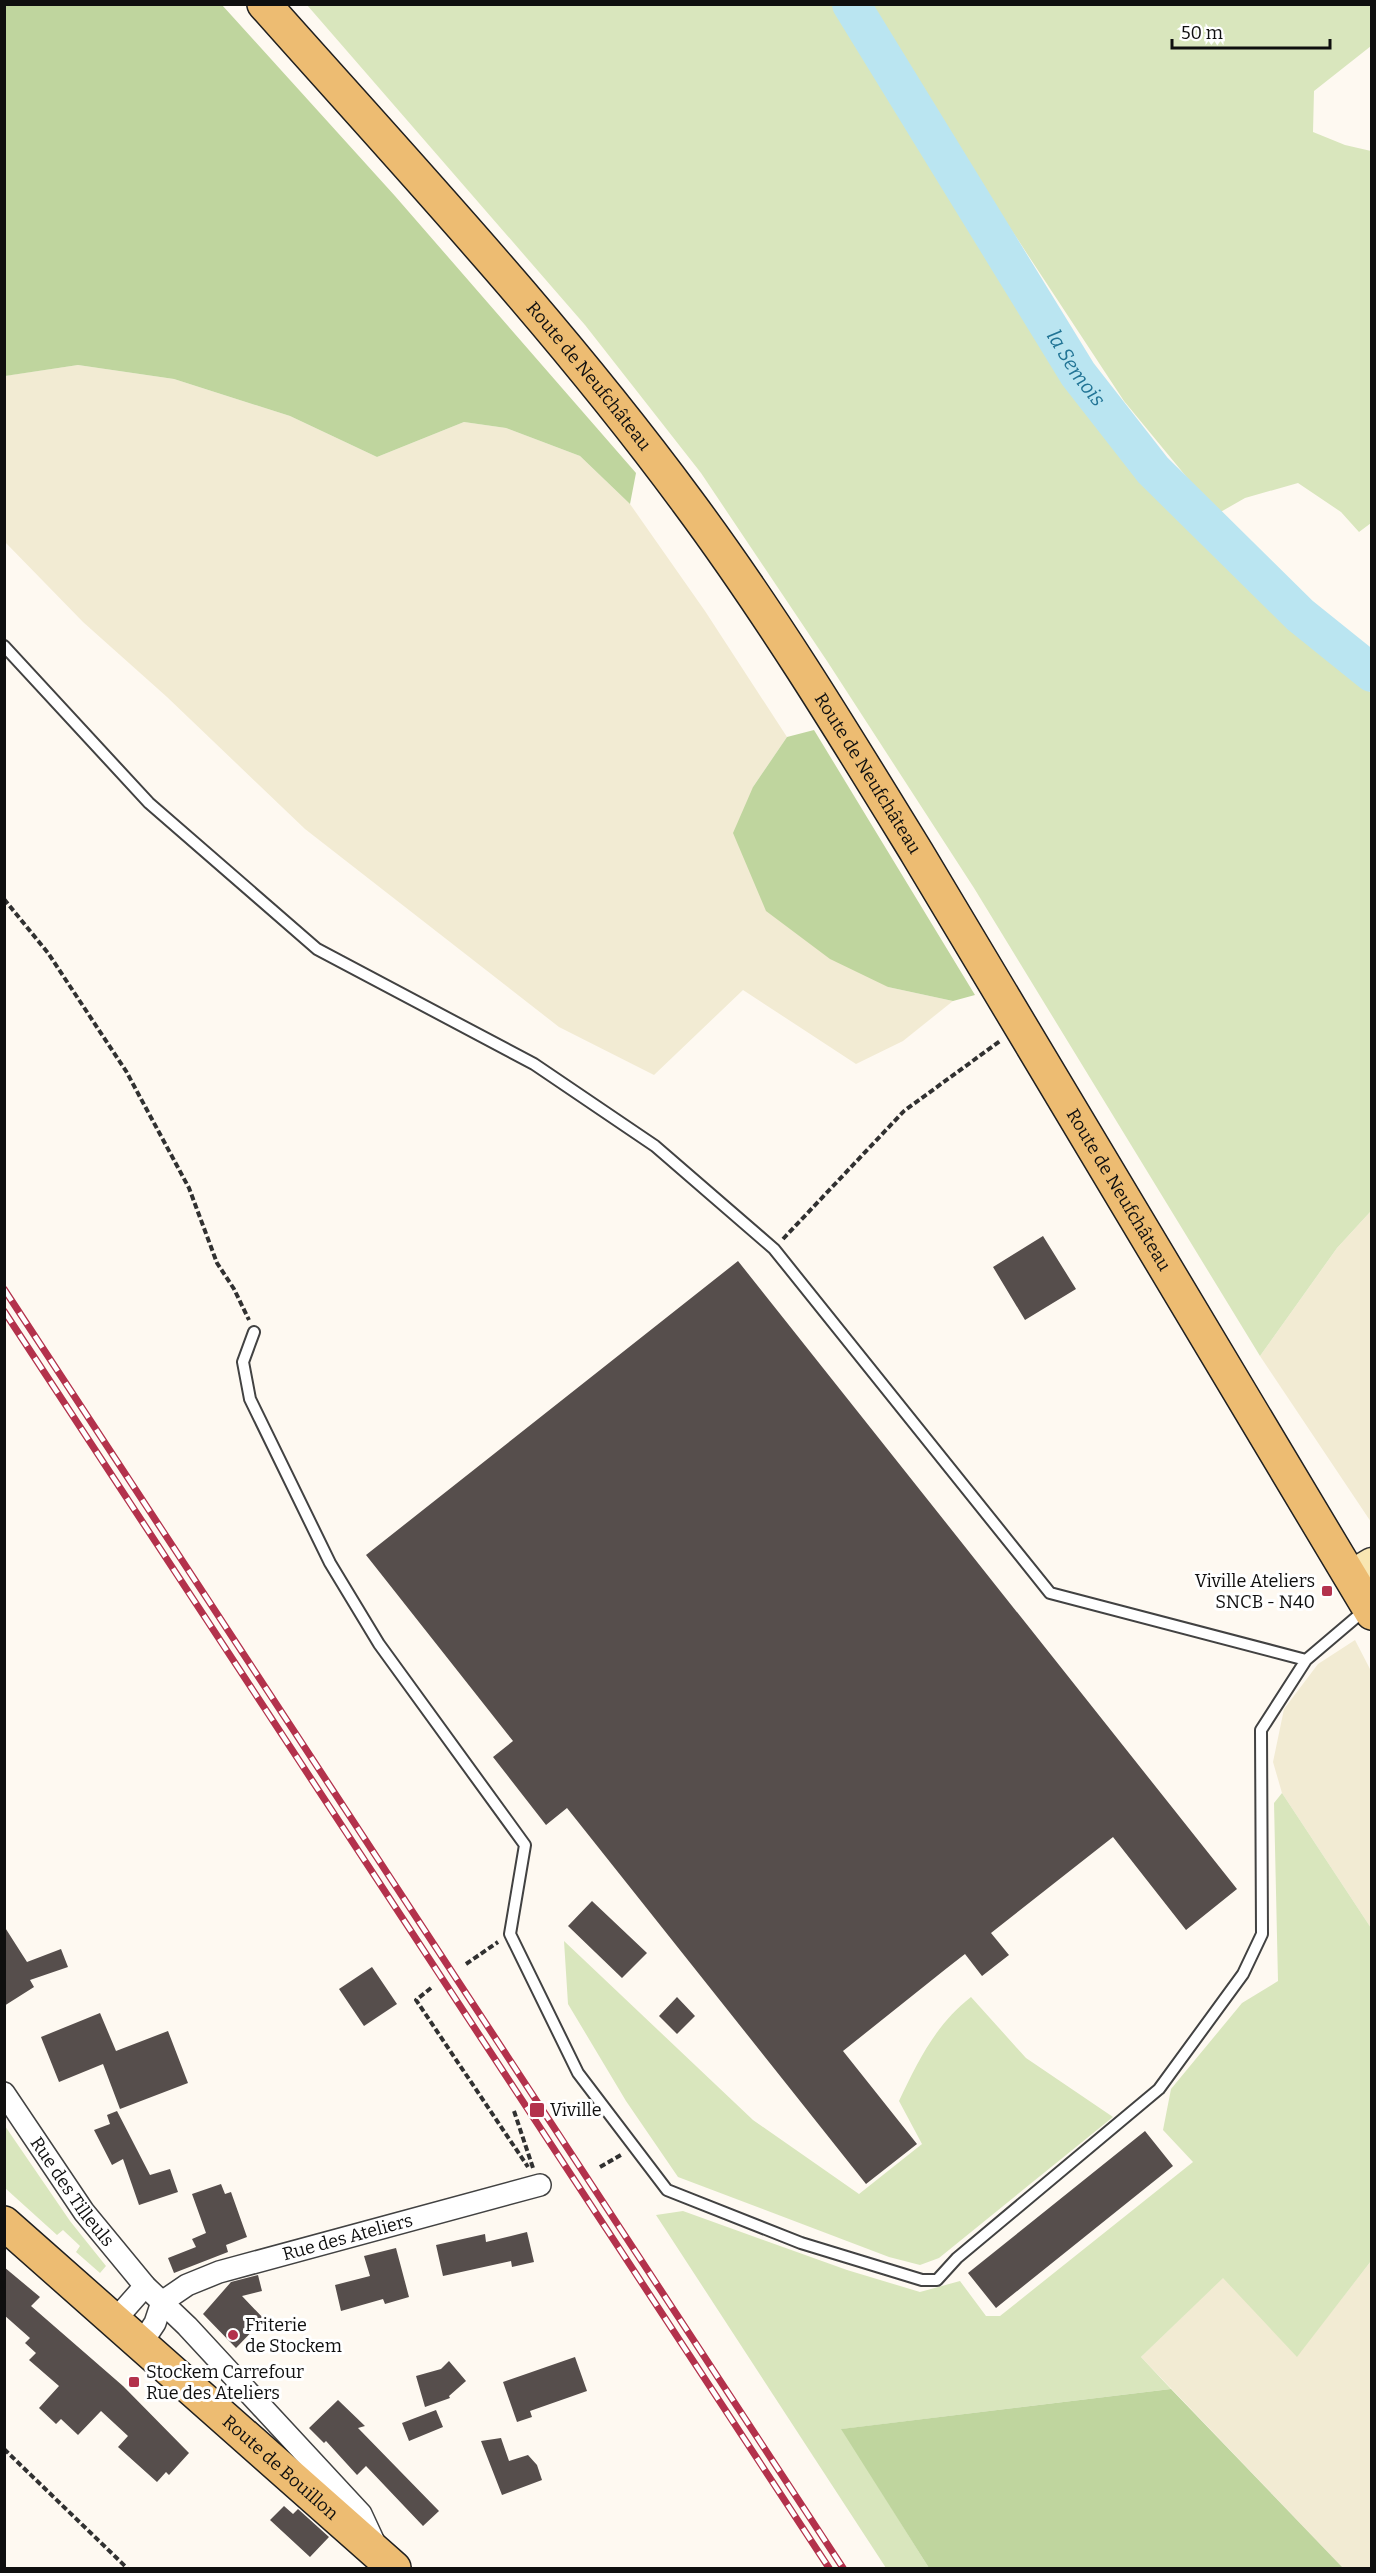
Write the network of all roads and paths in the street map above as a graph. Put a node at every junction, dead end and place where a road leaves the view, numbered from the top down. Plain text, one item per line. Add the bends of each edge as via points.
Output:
1 (264, 4) edge
2 (4, 646) edge
3 (4, 899) edge
4 (1020, 1027) junction
5 (774, 1249) junction
6 (254, 1332) joint
7 (1361, 1570) edge
8 (1370, 1610) edge
9 (1306, 1660) junction
10 (510, 1934) junction
11 (466, 1964) dead end
12 (431, 1988) dead end
13 (4, 2093) edge
14 (514, 2111) dead end
15 (634, 2147) junction
16 (600, 2167) dead end
17 (540, 2185) junction
18 (4, 2223) edge
19 (145, 2286) junction
20 (162, 2302) junction
21 (115, 2320) junction
22 (141, 2344) junction
23 (4, 2449) edge
24 (388, 2562) edge
25 (127, 2568) edge

1 - 4 main road, Route de Neufchâteau via 536,314 626,420 688,502 844,734
2 - 5 lane via 149,803 317,949 534,1064 655,1146
3 - 6 path via 48,953 126,1071 189,1188 216,1263 234,1289
4 - 5 path via 904,1111
4 - 7 main road, Route de Neufchâteau
5 - 9 lane via 1050,1593
6 - 10 lane via 243,1362 250,1399 330,1563 379,1644 525,1845
7 - 8 main road, Route de Neufchâteau
8 - 9 lane
9 - 15 lane via 1261,1730 1262,1934 1242,1974 1159,2089 957,2258 937,2280 922,2280 801,2243 667,2190
10 - 11 path
10 - 15 lane via 578,2073
12 - 17 path via 416,2000
13 - 19 street, Rue des Tilleuls via 84,2212
14 - 17 path
15 - 16 path
17 - 20 street, Rue des Ateliers via 219,2272 187,2285
18 - 21 main road, Route de Bouillon
19 - 20 street, Rue des Tilleuls
19 - 21 street
20 - 22 street via 155,2323
20 - 24 street, Rue des Tilleuls via 361,2514
21 - 22 main road, Route de Bouillon
22 - 24 main road, Route de Bouillon
23 - 25 path

